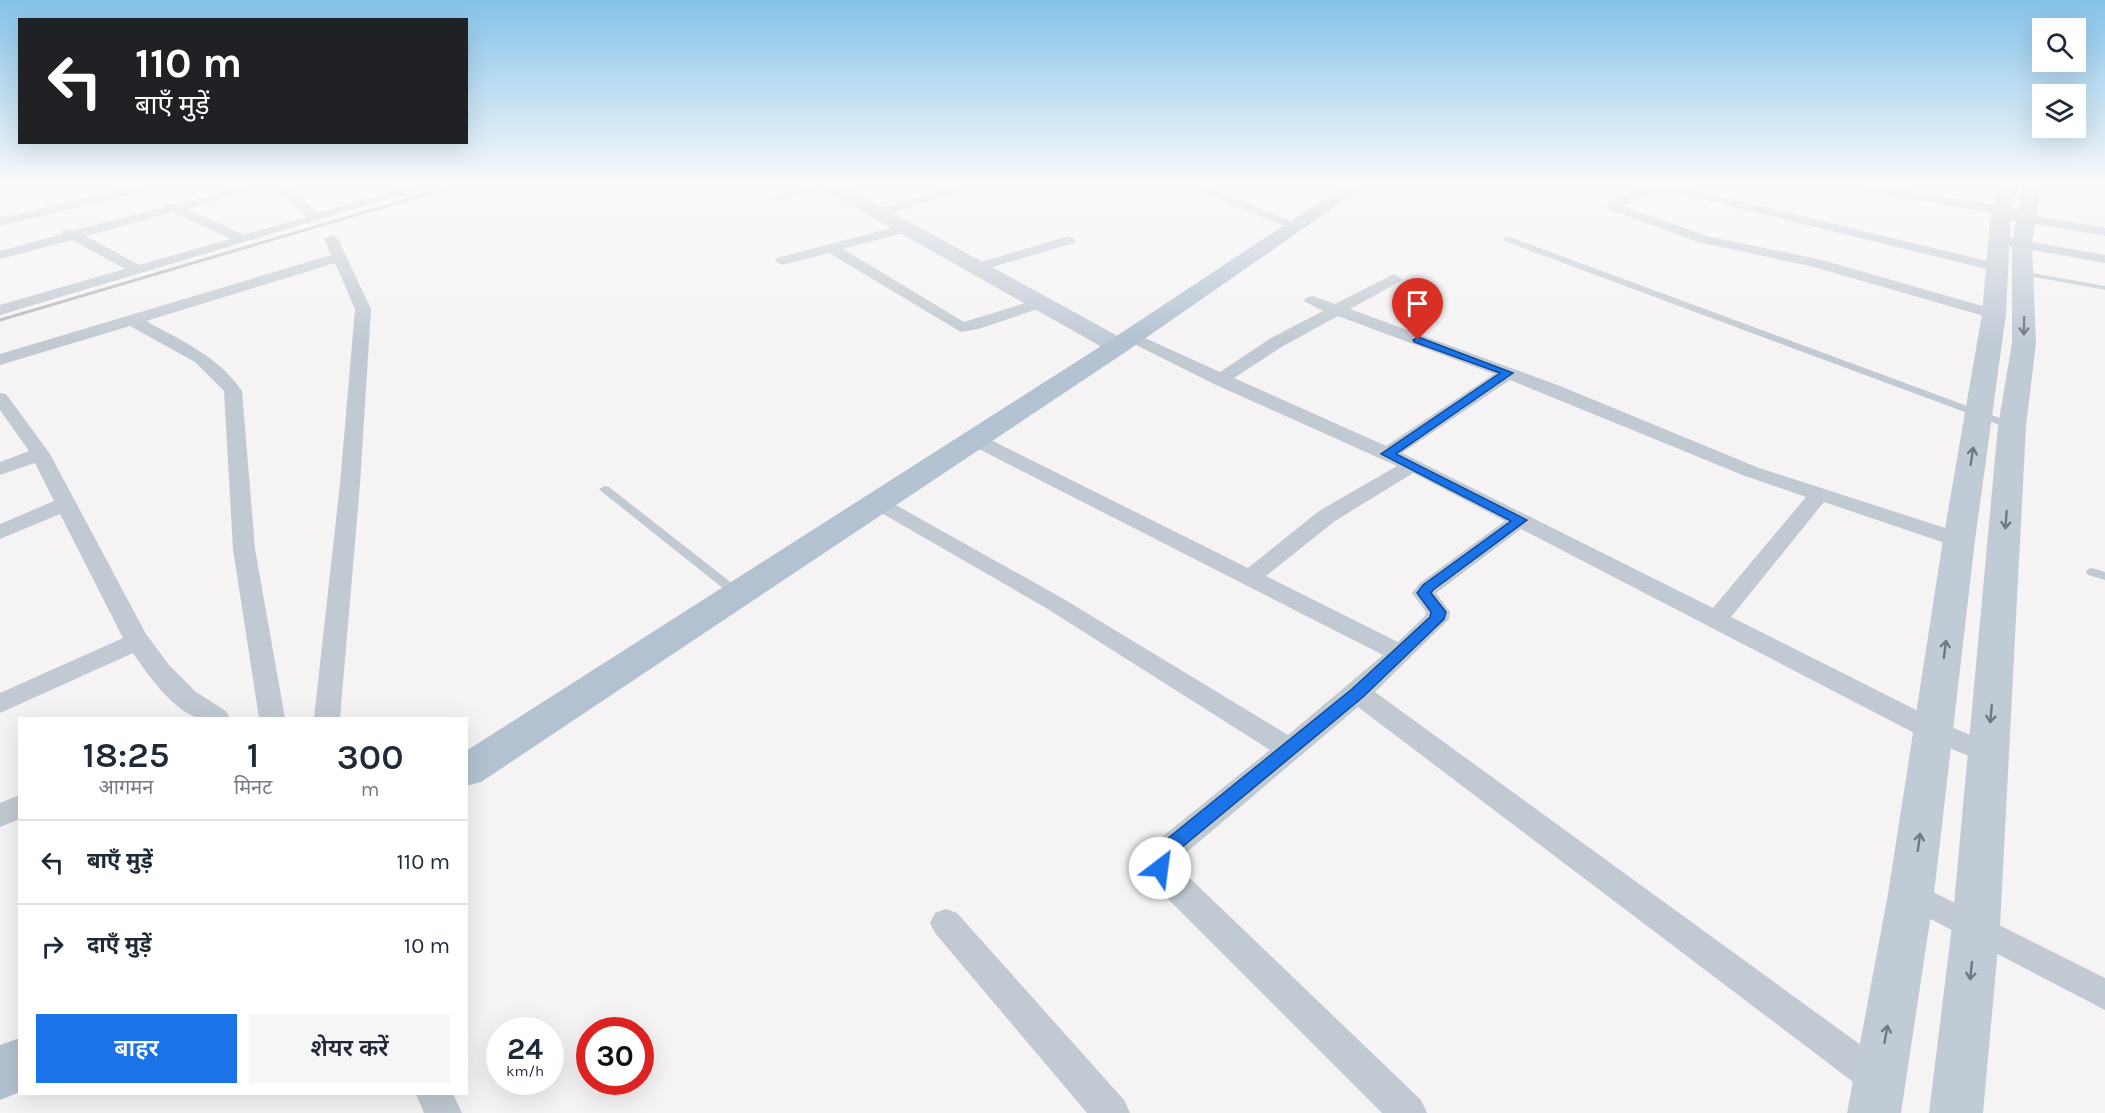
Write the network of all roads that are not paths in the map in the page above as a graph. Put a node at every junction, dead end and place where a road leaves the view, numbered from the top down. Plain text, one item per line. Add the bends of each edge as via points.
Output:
1 (66, 237) edge
2 (77, 237) edge
3 (238, 237) edge
4 (249, 237) edge
5 (874, 237) edge
6 (921, 237) edge
7 (1281, 237) edge
8 (1697, 237) edge
9 (2011, 237) edge
10 (2015, 237) edge
11 (2031, 237) edge
12 (2046, 237) edge
13 (242, 239) junction
14 (1507, 239) dead end
15 (1069, 240) dead end
16 (832, 249) junction
17 (0, 255) edge
18 (2105, 259) edge
19 (782, 261) dead end
20 (975, 268) junction
21 (138, 270) junction
22 (1394, 279) dead end
23 (2105, 288) edge
24 (1312, 301) dead end
25 (1038, 304) junction
26 (0, 310) edge
27 (1336, 310) junction
28 (1994, 314) junction
29 (132, 320) junction
30 (1124, 342) junction
31 (0, 360) edge
32 (1508, 373) junction
33 (1221, 380) junction
34 (3, 407) edge
35 (1978, 414) junction
36 (2012, 426) junction
37 (974, 439) junction
38 (40, 454) junction
39 (1387, 454) junction
40 (1412, 465) junction
41 (0, 469) edge
42 (605, 489) dead end
43 (1819, 495) junction
44 (66, 504) junction
45 (878, 504) junction
46 (1520, 520) junction
47 (0, 532) edge
48 (1959, 540) junction
49 (2092, 572) dead end
50 (2105, 576) edge
51 (1251, 577) junction
52 (739, 595) junction
53 (1716, 620) junction
54 (137, 641) junction
55 (1400, 653) junction
56 (1358, 693) junction
57 (0, 704) edge
58 (203, 716) edge
59 (272, 717) edge
60 (327, 717) edge
61 (1935, 731) junction
62 (1290, 749) junction
63 (1987, 753) junction
64 (468, 770) edge
65 (18, 807) edge
66 (0, 816) edge
67 (1911, 894) junction
68 (946, 923) dead end
69 (1976, 926) junction
70 (2105, 995) edge
71 (18, 1063) edge
72 (0, 1075) edge
73 (434, 1095) edge
74 (1876, 1096) edge
75 (443, 1113) edge
76 (1111, 1113) edge
77 (1408, 1113) edge
78 (1956, 1113) edge

1 - 17 street
2 - 21 street
3 - 13 street
4 - 13 street
5 - 16 street
6 - 20 street
7 - 30 main road
8 - 28 street via 1817,263
9 - 28 street
10 -> 36 street via 2024,344
11 - 23 lane
12 - 18 street
13 - 21 street
14 - 35 lane
15 - 20 street
16 - 19 street
16 - 25 street via 963,327
20 - 25 street
21 - 26 street
22 - 27 street
24 - 27 street
25 - 30 street
27 - 32 street
27 - 33 street via 1277,342
28 - 35 street
29 - 31 street
29 - 59 street via 201,360 225,378 233,391 244,549
29 - 60 street via 336,248 363,309
30 - 33 street
30 - 37 main road
32 - 39 street
32 - 43 street via 1713,457
33 - 39 street
34 - 38 street
35 - 36 lane
48 -> 35 street
36 -> 63 street
37 - 45 main road
37 - 51 street
38 - 41 street
38 - 44 street
39 - 40 street
40 - 46 street
40 - 51 street via 1327,516
42 - 52 lane
43 - 48 street
43 - 53 street
44 - 47 street
44 - 54 street
45 - 52 main road
45 - 62 street via 1054,603
46 - 53 street
46 - 55 street via 1425,591 1439,615
61 -> 48 street
49 - 50 lane
51 - 55 street
52 - 64 main road
53 - 61 street
54 - 57 street
54 - 58 street
55 - 56 street
56 - 62 street
56 - 74 street
61 - 63 street
67 -> 61 street
62 - 77 street via 1169,848 1160,857 1160,868
63 - 69 street
65 - 66 street
67 - 69 street
74 -> 67 street
68 - 76 street
69 - 70 street
69 -> 78 street
71 - 72 main road
73 - 75 street

